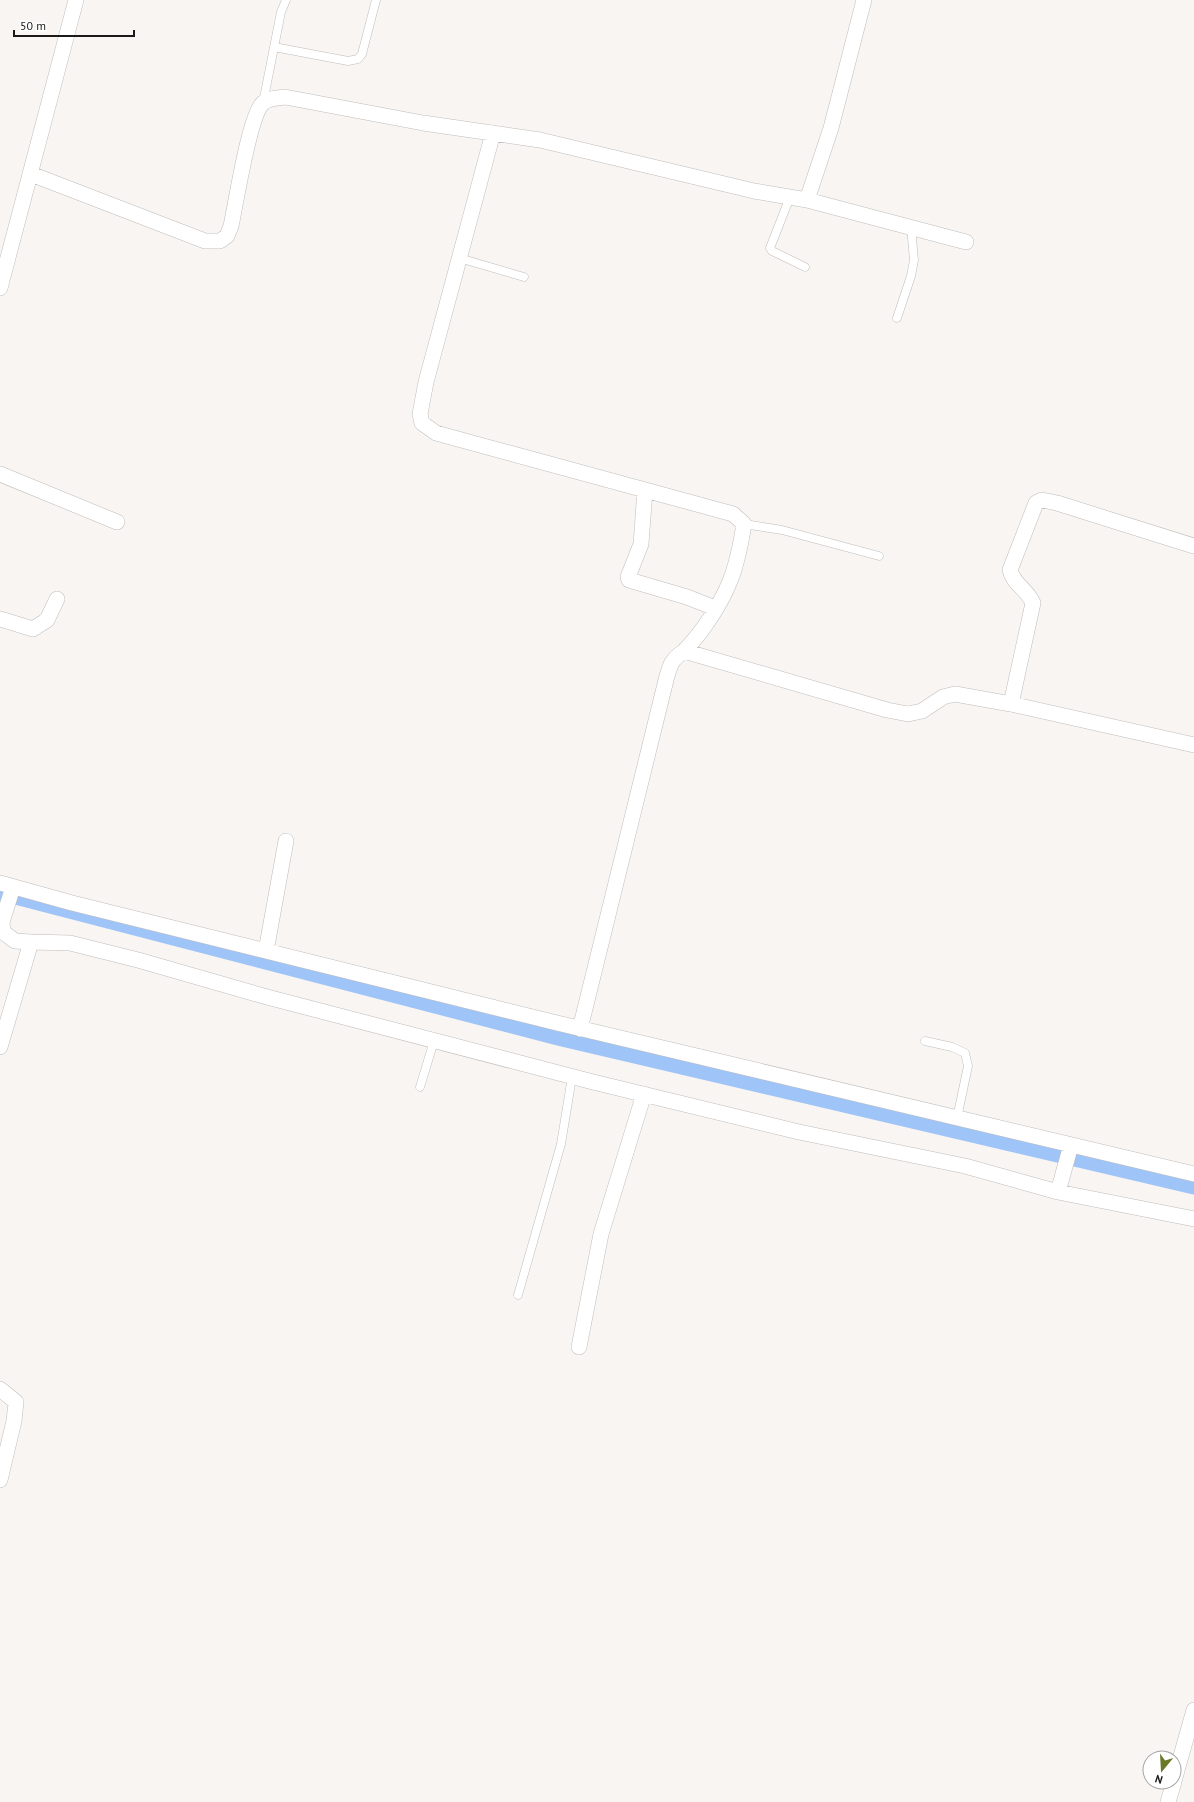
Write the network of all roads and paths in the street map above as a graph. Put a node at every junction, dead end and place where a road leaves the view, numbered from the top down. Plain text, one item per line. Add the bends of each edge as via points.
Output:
1 (76, 0) edge
2 (286, 0) edge
3 (376, 0) edge
4 (864, 0) edge
5 (274, 47) junction
6 (263, 103) junction
7 (492, 133) junction
8 (31, 174) junction
9 (790, 197) junction
10 (807, 200) junction
11 (911, 227) junction
12 (966, 242) dead end
13 (459, 258) junction
14 (804, 267) dead end
15 (524, 277) dead end
16 (0, 288) edge
17 (896, 318) dead end
18 (0, 474) edge
19 (645, 490) junction
20 (118, 522) dead end
21 (744, 524) junction
22 (1194, 546) edge
23 (879, 556) dead end
24 (57, 599) dead end
25 (715, 608) junction
26 (0, 619) edge
27 (684, 650) junction
28 (1011, 704) junction
29 (1194, 745) edge
30 (286, 840) dead end
31 (8, 887) edge
32 (30, 942) junction
33 (266, 951) junction
34 (580, 1029) junction
35 (434, 1041) junction
36 (925, 1041) dead end
37 (0, 1048) edge
38 (572, 1077) junction
39 (420, 1087) dead end
40 (644, 1094) junction
41 (957, 1118) junction
42 (1070, 1147) junction
43 (1194, 1174) edge
44 (1058, 1189) junction
45 (1194, 1219) edge
46 (518, 1295) dead end
47 (579, 1347) dead end
48 (0, 1389) edge
49 (0, 1480) edge
50 (1194, 1710) edge
51 (1182, 1753) edge
52 (1171, 1790) edge
53 (1168, 1802) edge

1 - 8 street
2 - 5 lane
3 - 5 lane via 362,54 358,59 348,61
4 - 10 street via 831,128
5 - 6 lane
6 - 7 street via 285,97
6 - 8 street via 249,138 231,226 227,236 220,242 205,241
7 - 9 street via 540,140 754,191
7 - 13 street
8 - 16 street
9 - 10 street
9 - 14 lane via 770,248
10 - 11 street
11 - 12 street
11 - 17 lane via 914,260 912,276
13 - 15 lane
13 - 19 street via 426,382 420,414 422,423 436,433
18 - 20 street
19 - 21 street via 733,514
19 - 25 street via 641,544 628,577 630,580
21 - 23 lane via 782,530
21 - 25 street via 730,581
22 - 28 street via 1057,503 1042,500 1036,503 1010,570 1012,579 1030,596 1033,603
24 - 26 street via 47,620 32,629
25 - 27 street via 695,639
27 - 28 street via 908,714 922,711 943,697 955,694
27 - 34 street via 674,658 666,680
28 - 29 street
30 - 33 street
31 - 32 street via 2,922 3,932 15,941
31 - 33 street
32 - 35 street via 70,943
32 - 37 street
33 - 34 street
34 - 41 street
35 - 38 street
35 - 39 lane
36 - 41 lane via 952,1047 965,1053 968,1066
38 - 40 street
38 - 46 lane via 561,1144
40 - 44 street via 799,1132 965,1166
40 - 47 street via 601,1234
41 - 42 street
42 - 43 street
42 - 44 street
44 - 45 street
48 - 49 street via 16,1402
50 - 51 street
52 - 53 street

